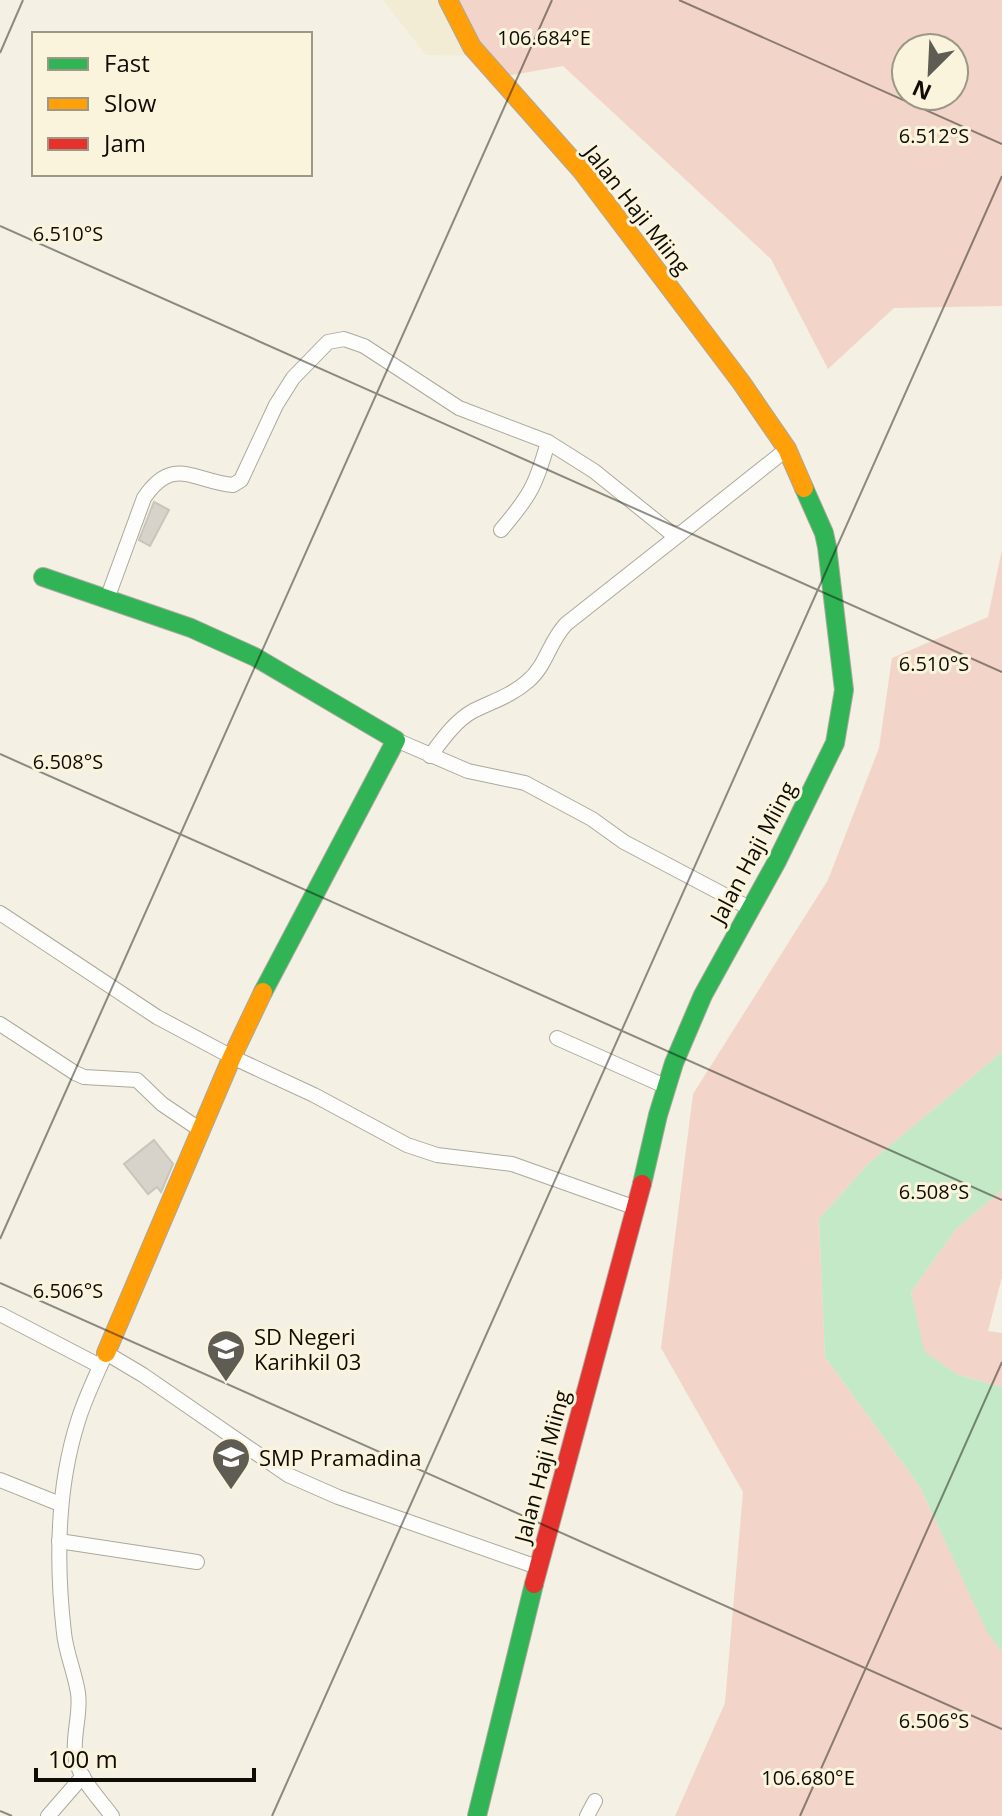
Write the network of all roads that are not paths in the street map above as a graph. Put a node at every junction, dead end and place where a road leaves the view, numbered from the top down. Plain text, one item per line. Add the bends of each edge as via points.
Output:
1 (448, 0) edge
2 (548, 442) junction
3 (787, 449) junction
4 (501, 530) dead end
5 (680, 534) junction
6 (43, 577) dead end
7 (107, 599) junction
8 (396, 740) junction
9 (430, 756) junction
10 (751, 909) junction
11 (0, 913) edge
12 (0, 1024) edge
13 (557, 1038) dead end
14 (232, 1057) junction
15 (667, 1087) junction
16 (202, 1131) junction
17 (636, 1208) junction
18 (0, 1314) edge
19 (103, 1360) junction
20 (0, 1480) edge
21 (60, 1504) junction
22 (59, 1541) junction
23 (197, 1562) dead end
24 (540, 1568) junction
25 (83, 1776) junction
26 (595, 1801) dead end
27 (48, 1816) edge
28 (112, 1816) edge
29 (477, 1816) edge
30 (587, 1816) edge

1 - 3 main road, Jalan Haji Miing via 472,47 581,170
2 - 4 street via 537,480
2 - 5 street via 594,471 671,533
2 - 7 street via 459,408 364,346 344,339 328,342 293,378 241,480 220,484 179,472 152,486
3 - 5 street
3 - 10 main road, Jalan Haji Miing via 824,533 843,707 835,743
5 - 9 street via 566,624 531,679 508,697 472,712
6 - 7 main road
7 - 8 main road via 255,657
8 - 9 street
8 - 14 main road
9 - 10 street via 468,771 525,783
10 - 15 main road, Jalan Haji Miing via 703,995
11 - 14 street via 157,1017
12 - 16 street via 84,1077 137,1080
13 - 15 street
14 - 16 main road
14 - 17 street via 407,1145 437,1155 512,1164
15 - 17 main road, Jalan Haji Miing
16 - 19 main road
17 - 24 main road, Jalan Haji Miing
18 - 19 street
19 - 21 street via 78,1421
19 - 24 street via 168,1391 288,1475
20 - 21 street
21 - 22 street
22 - 23 street
22 - 25 street via 64,1636 80,1704 75,1755
24 - 29 main road, Jalan Haji Miing
25 - 27 street
25 - 28 street
26 - 30 street

